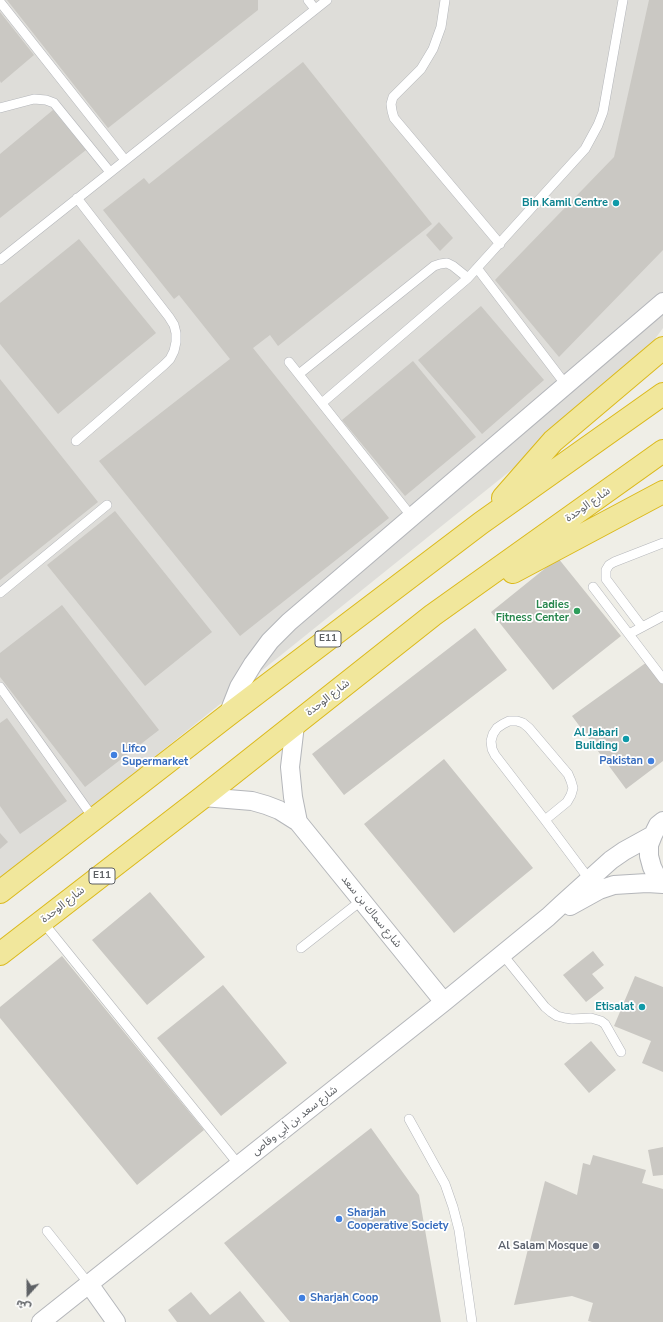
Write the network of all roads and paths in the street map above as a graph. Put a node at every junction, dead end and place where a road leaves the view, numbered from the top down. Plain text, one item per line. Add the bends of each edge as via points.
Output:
1 (308, 0) edge
2 (327, 0) edge
3 (445, 0) edge
4 (623, 0) edge
5 (0, 2) edge
6 (315, 9) junction
7 (0, 108) edge
8 (125, 160) junction
9 (110, 172) junction
10 (77, 198) junction
11 (500, 244) junction
12 (0, 260) edge
13 (477, 268) junction
14 (468, 278) junction
15 (663, 302) edge
16 (663, 348) edge
17 (289, 362) dead end
18 (299, 374) junction
19 (566, 385) junction
20 (663, 394) edge
21 (322, 403) junction
22 (76, 441) dead end
23 (663, 451) edge
24 (663, 492) edge
25 (107, 505) dead end
26 (412, 517) junction
27 (482, 523) junction
28 (663, 543) edge
29 (593, 588) dead end
30 (0, 593) edge
31 (433, 615) junction
32 (663, 616) edge
33 (642, 627) junction
34 (629, 634) junction
35 (663, 679) edge
36 (0, 689) edge
37 (228, 715) junction
38 (295, 724) junction
39 (203, 797) junction
40 (94, 819) junction
41 (545, 820) junction
42 (298, 822) junction
43 (658, 828) edge
44 (589, 879) junction
45 (663, 884) edge
46 (0, 892) edge
47 (362, 900) junction
48 (548, 918) junction
49 (42, 921) junction
50 (301, 948) dead end
51 (0, 954) edge
52 (503, 955) junction
53 (444, 1002) junction
54 (621, 1052) dead end
55 (410, 1119) dead end
56 (239, 1165) junction
57 (47, 1231) dead end
58 (89, 1284) junction
59 (41, 1322) edge
60 (116, 1322) edge
61 (472, 1322) edge

1 - 6 lane
2 - 6 lane
3 - 11 lane via 441,27 433,49 421,69 393,97 392,111 394,118
4 - 11 lane via 602,112 592,138
5 - 8 lane
6 - 8 lane
7 - 9 lane via 34,99 54,102
8 - 9 lane
9 - 10 lane
10 - 12 lane
10 - 22 lane via 169,317 174,325 176,342 170,359 164,365
11 - 13 lane
13 - 14 lane
13 - 19 lane
14 - 18 lane via 453,266 434,266
14 - 21 lane
15 - 19 street
16 - 27 highway via 553,441
17 - 18 lane
18 - 21 lane
19 - 26 street
20 - 27 highway, E11
21 - 26 lane
23 - 31 highway, شارع الوحدة / E11
24 - 31 highway
25 - 30 lane
26 - 37 street via 270,641 239,687
27 - 37 highway, E11
28 - 33 lane via 614,562 606,570 606,579
29 - 34 lane
31 - 38 highway, شارع الوحدة / E11
32 - 33 lane
33 - 34 lane
34 - 35 lane
36 - 40 lane
37 - 40 highway, E11
38 - 39 highway, شارع الوحدة / E11
38 - 42 street, شارع سماك بن سعد via 290,767
39 - 42 street, شارع سماك بن سعد via 259,803 279,810
39 - 49 highway, شارع الوحدة / E11
40 - 46 highway, E11
41 - 41 lane via 567,802 571,796 571,781 568,774 524,723 509,721 497,728 493,734 492,749
41 - 44 lane
42 - 47 street, شارع سماك بن سعد
43 - 44 street, شارع سعد بن أبي وقاص via 611,860
43 - 45 street via 650,845 649,856 652,867
44 - 48 street, شارع سعد بن أبي وقاص
45 - 48 street, شارع سعد بن أبي وقاص via 631,883 609,887
47 - 50 lane
47 - 53 street, شارع سماك بن سعد
48 - 52 street, شارع سعد بن أبي وقاص
49 - 51 highway, شارع الوحدة / E11
49 - 56 lane
52 - 53 street, شارع سعد بن أبي وقاص
52 - 54 lane via 551,1012 564,1018 591,1018 601,1021
53 - 56 street, شارع سعد بن أبي وقاص
55 - 61 lane via 445,1184 453,1207 459,1230
56 - 58 street, شارع سعد بن أبي وقاص
57 - 58 lane
58 - 59 street, شارع سعد بن أبي وقاص
58 - 60 street

